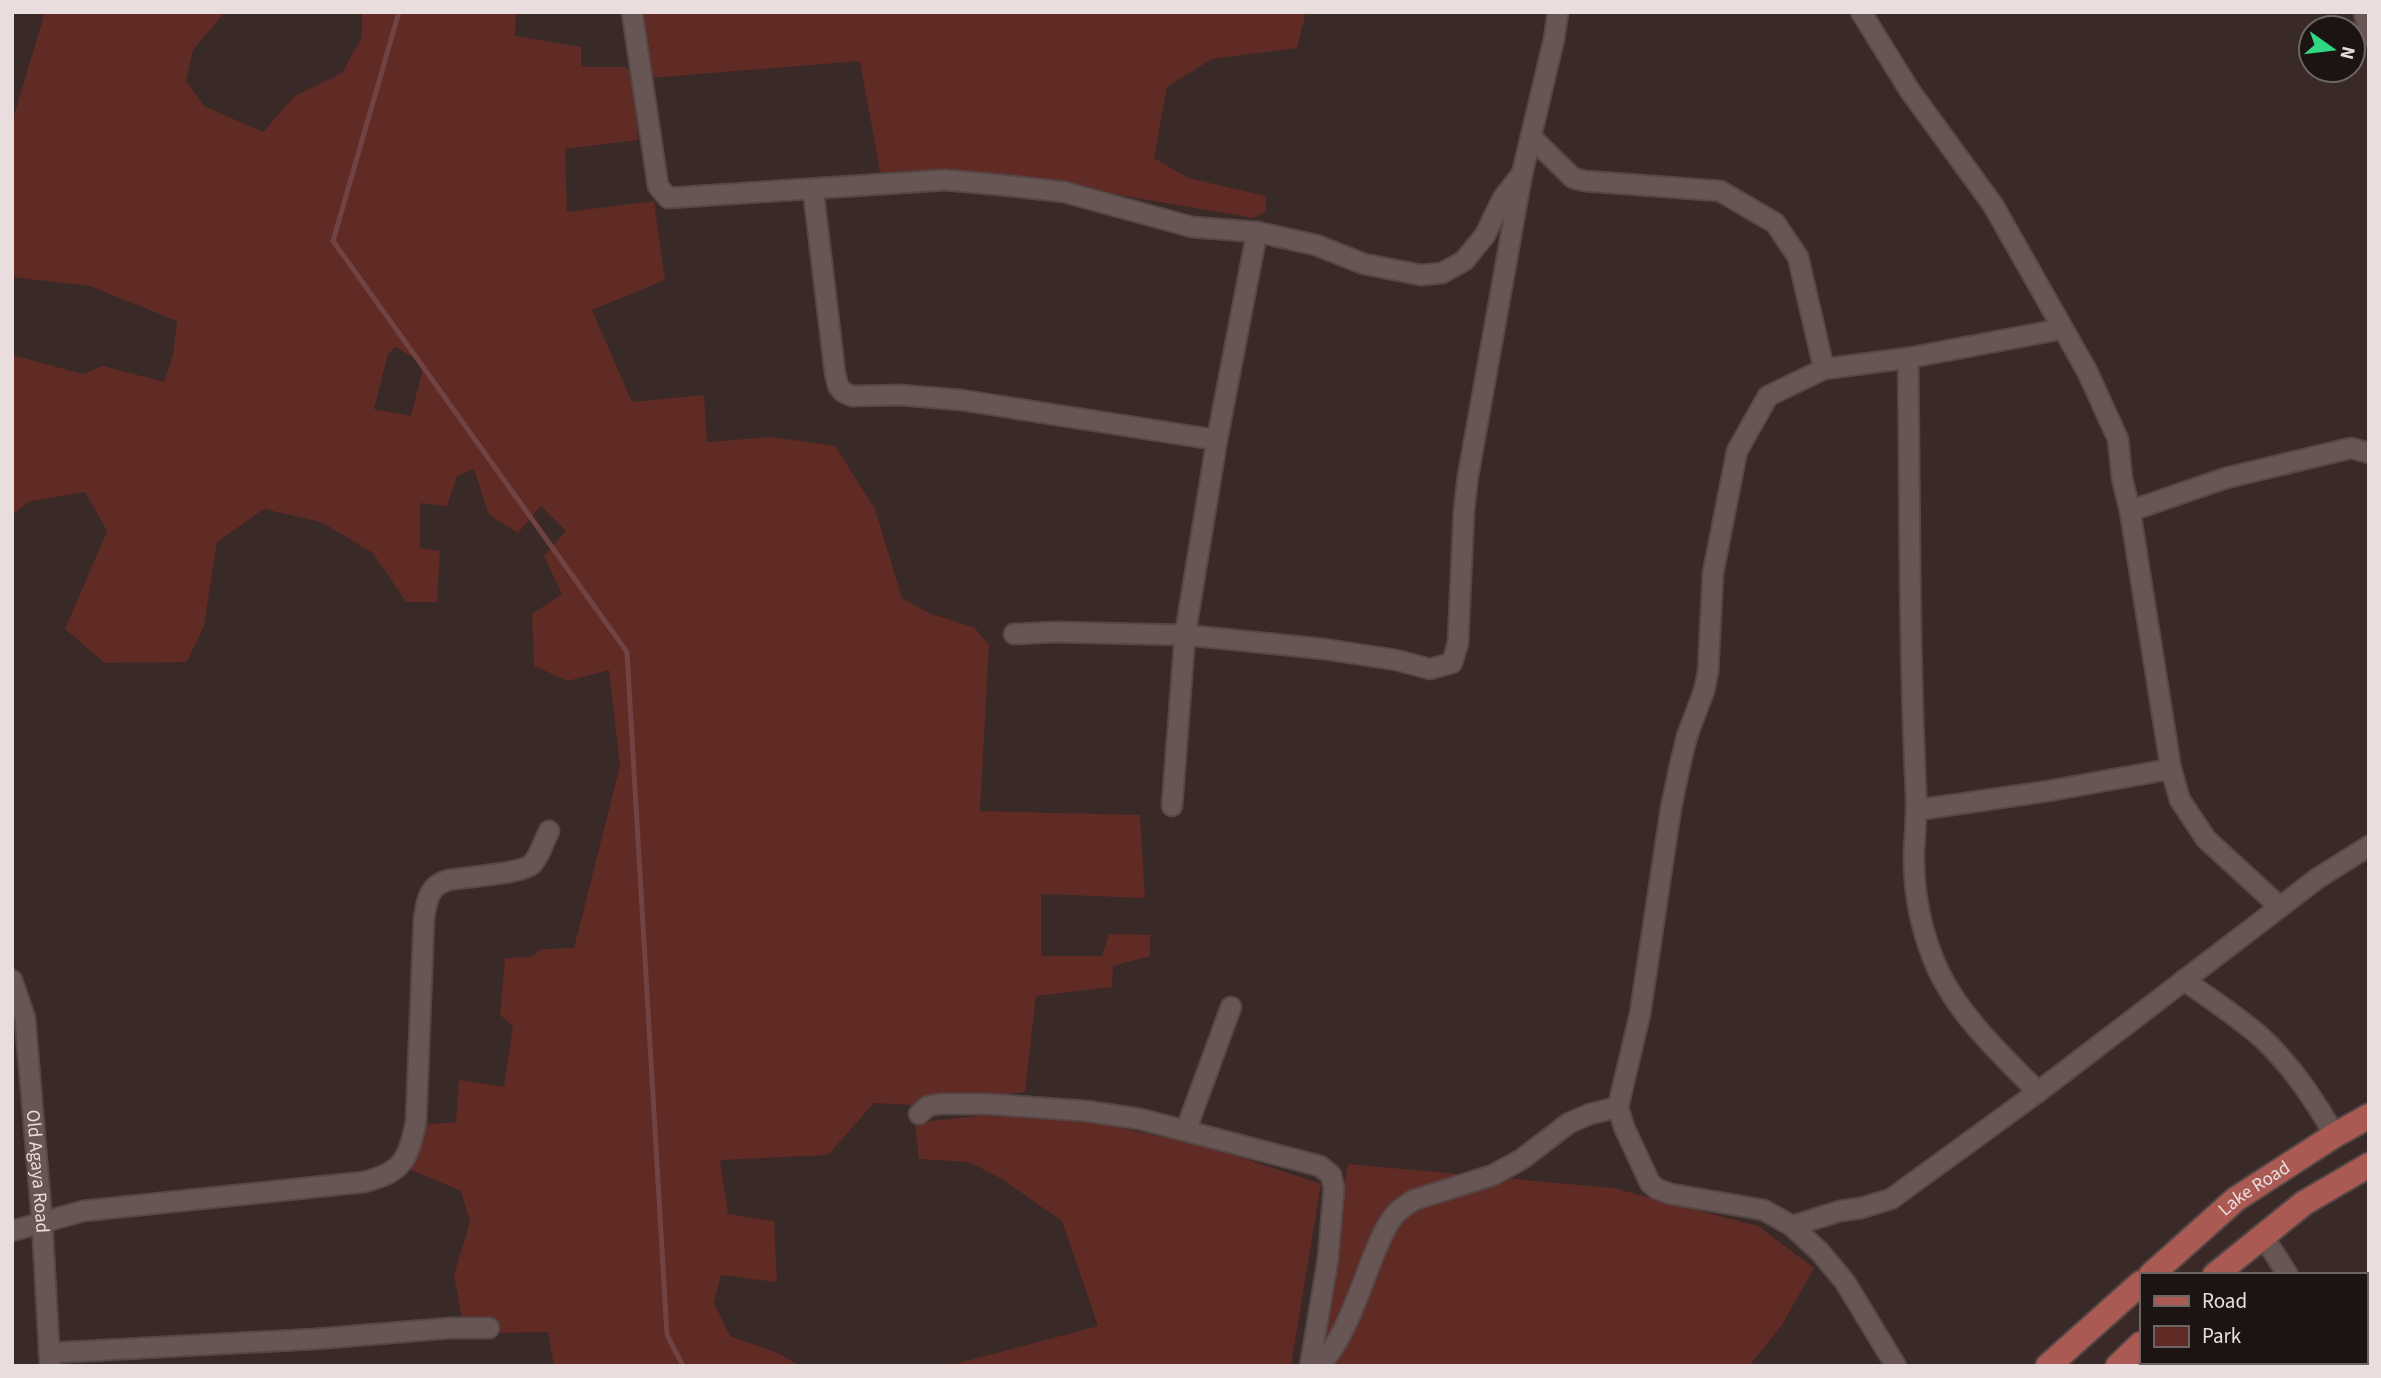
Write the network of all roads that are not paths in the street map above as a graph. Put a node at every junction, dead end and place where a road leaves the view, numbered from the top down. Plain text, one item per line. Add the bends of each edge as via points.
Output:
1 (632, 12) edge
2 (1558, 12) edge
3 (1861, 12) edge
4 (2364, 12) edge
5 (2369, 36) edge
6 (1532, 138) junction
7 (1522, 174) junction
8 (813, 189) junction
9 (1257, 232) junction
10 (2062, 329) junction
11 (1908, 358) junction
12 (1824, 369) junction
13 (1217, 440) junction
14 (2369, 453) edge
15 (2130, 511) junction
16 (1014, 634) dead end
17 (1185, 635) junction
18 (2171, 769) junction
19 (1172, 806) dead end
20 (1917, 810) junction
21 (549, 831) dead end
22 (2369, 846) edge
23 (2280, 907) junction
24 (12, 980) edge
25 (2184, 980) junction
26 (1231, 1006) dead end
27 (2038, 1092) junction
28 (1618, 1107) junction
29 (919, 1114) dead end
30 (2369, 1116) edge
31 (1186, 1130) junction
32 (2334, 1135) junction
33 (2369, 1165) edge
34 (42, 1221) junction
35 (1792, 1226) junction
36 (12, 1231) edge
37 (2263, 1236) junction
38 (2153, 1273) edge
39 (2217, 1273) edge
40 (2287, 1273) edge
41 (2140, 1284) edge
42 (489, 1328) dead end
43 (2140, 1345) edge
44 (50, 1359) edge
45 (1310, 1366) edge
46 (1320, 1366) edge
47 (1896, 1366) edge
48 (2048, 1366) edge
49 (2118, 1366) edge

1 - 8 street via 658,186 668,198
2 - 6 street
3 - 10 street via 1910,90 1993,205
4 - 5 street
6 - 7 street
6 - 12 street via 1573,178 1720,191 1775,223 1798,257
7 - 9 street via 1464,261 1442,273 1421,275 1364,264 1316,245
7 - 17 street via 1468,476 1458,643 1452,663 1430,668 1324,649
8 - 9 street via 945,180 1064,192 1192,227
8 - 13 street via 835,373 843,392 961,400
9 - 13 street
10 - 11 street
10 - 15 street via 2118,439
11 - 12 street
11 - 20 street
12 - 28 street via 1768,396 1737,451 1713,573 1708,672 1671,808 1640,1014
13 - 17 street
14 - 15 street via 2351,447 2226,478
15 - 18 street
16 - 17 street
17 - 19 street
18 - 20 street
18 - 23 street via 2180,800 2206,839
20 - 27 street via 1916,897 1937,968 1951,995 1977,1027
21 - 34 street via 528,867 449,880 430,892 424,918 415,1122 408,1152 396,1170 364,1182 83,1211
22 - 23 street
23 - 25 street
24 - 34 street, Old Agaya Road via 25,1018
25 - 27 street
25 - 32 street via 2272,1048 2314,1099
26 - 31 street
27 - 35 street via 1891,1199
28 - 35 street via 1623,1127 1657,1189 1764,1210
28 - 46 street via 1569,1123 1493,1175 1403,1206 1380,1239 1348,1321
29 - 31 street via 940,1104 988,1104 1086,1111
30 - 32 main road, Lake Road
31 - 45 street via 1320,1166 1331,1175 1328,1259
32 - 38 main road, Lake Road via 2235,1199
33 - 37 main road via 2304,1203
34 - 36 street
34 - 44 street, Old Agaya Road
35 - 47 street via 1844,1282
37 - 39 main road
37 - 40 street
41 - 48 main road
42 - 44 street
43 - 49 main road

